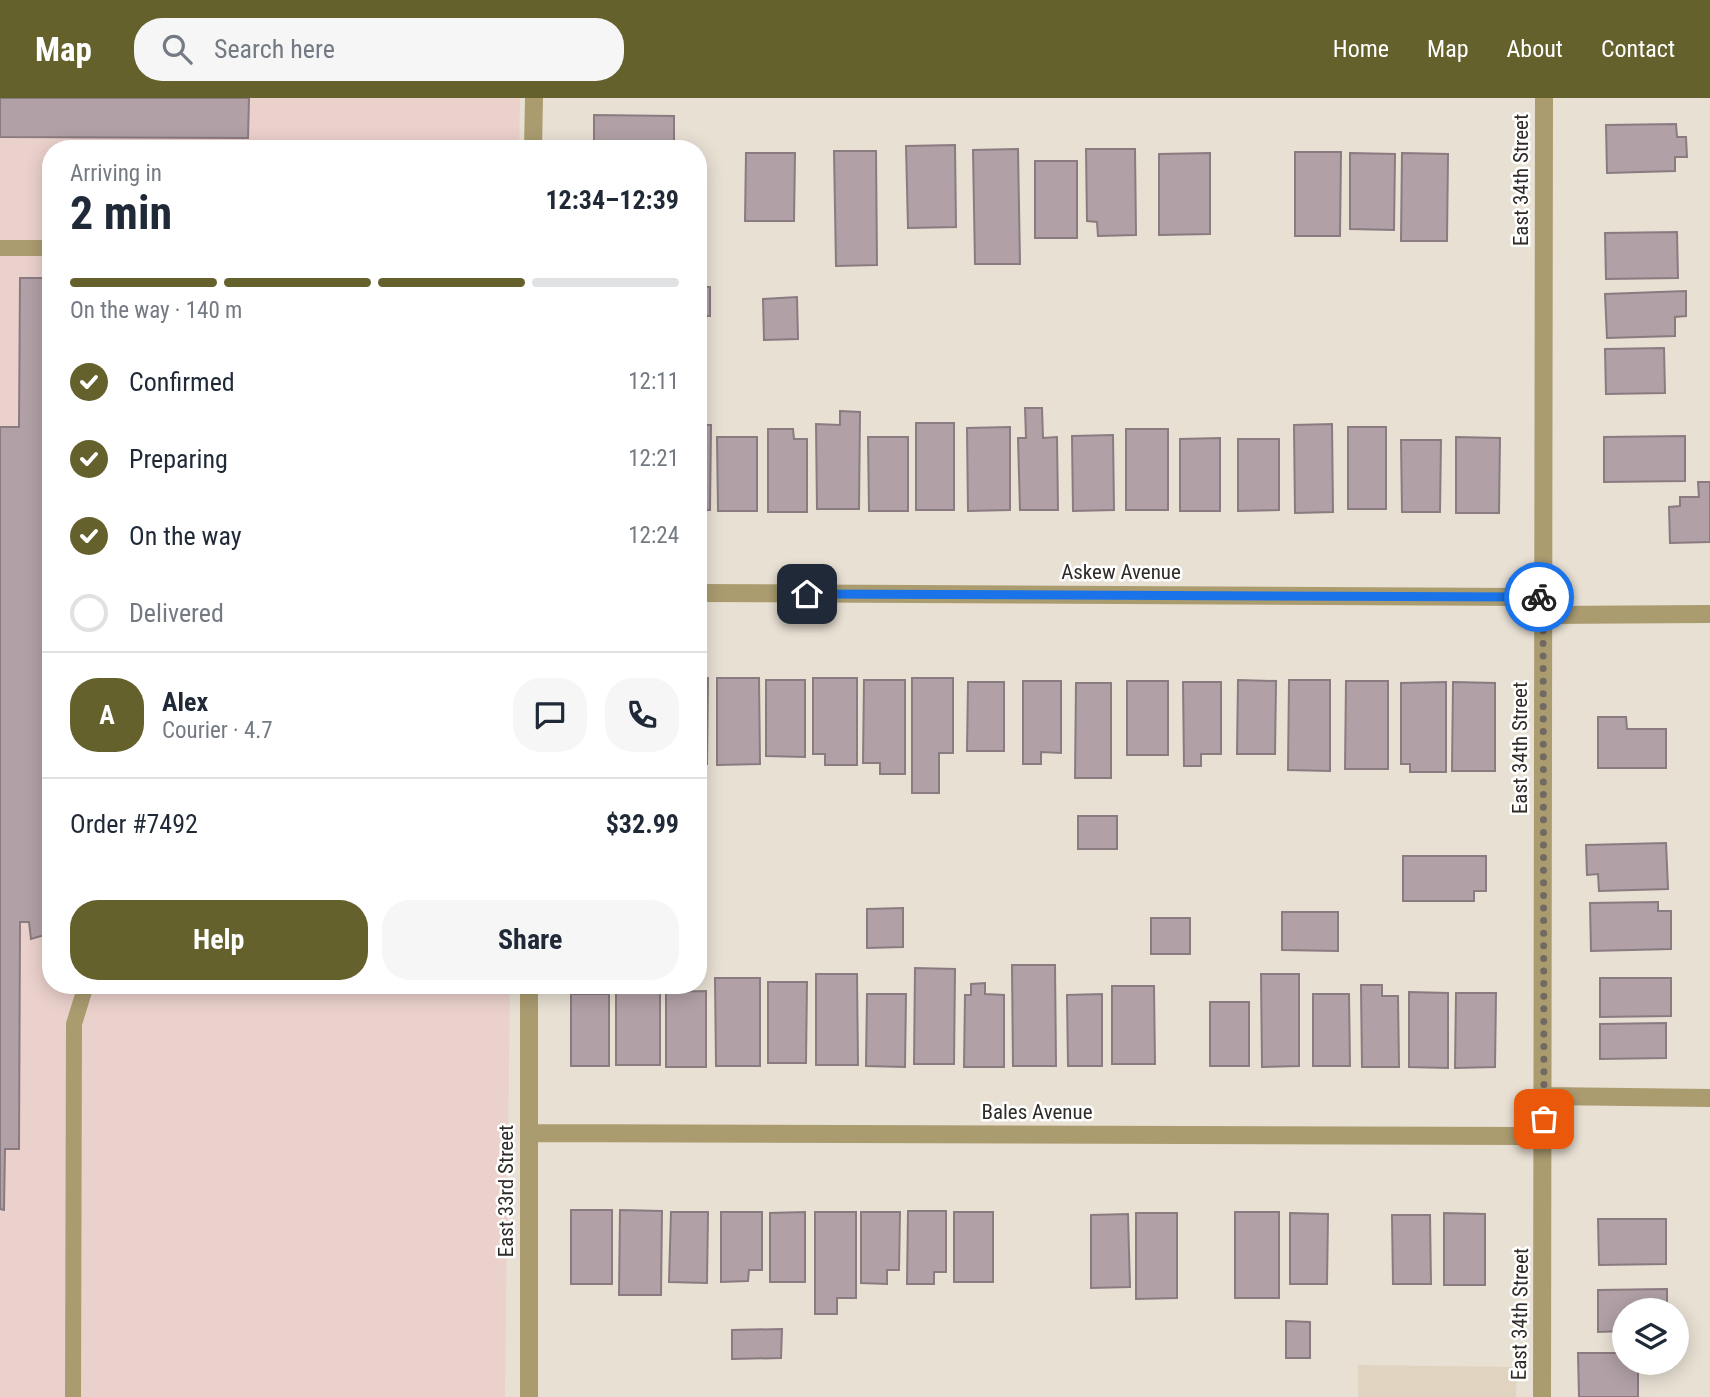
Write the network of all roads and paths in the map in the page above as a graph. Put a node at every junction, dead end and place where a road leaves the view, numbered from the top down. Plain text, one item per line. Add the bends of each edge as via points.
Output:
1 (534, 98) edge
2 (1545, 98) edge
3 (533, 140) edge
4 (0, 248) edge
5 (42, 248) edge
6 (707, 593) edge
7 (1543, 597) junction
8 (1710, 614) edge
9 (1543, 615) junction
10 (83, 994) edge
11 (529, 994) edge
12 (1544, 1096) junction
13 (1710, 1098) edge
14 (529, 1133) junction
15 (1545, 1136) junction
16 (73, 1397) edge
17 (529, 1397) edge
18 (1542, 1397) edge

1 - 3 street
2 - 7 street, East 34th Street
4 - 5 lane
6 - 7 street, Askew Avenue
7 - 9 street, East 34th Street
8 - 9 street
9 - 12 street, East 34th Street
10 - 16 lane via 75,1024
11 - 14 street, East 33rd Street
12 - 13 street
12 - 15 street, East 34th Street
14 - 15 street, Bales Avenue
14 - 17 street, East 33rd Street
15 - 18 street, East 34th Street

